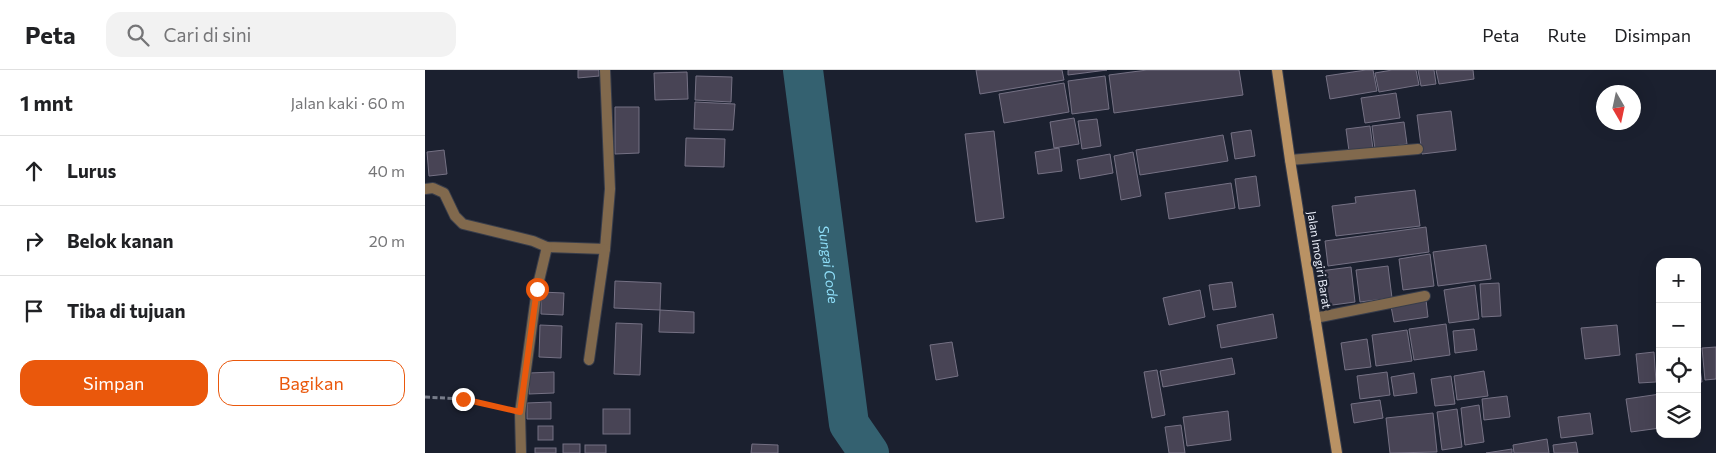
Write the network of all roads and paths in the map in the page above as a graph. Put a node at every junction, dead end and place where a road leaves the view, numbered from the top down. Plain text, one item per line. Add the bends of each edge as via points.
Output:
1 (605, 70) edge
2 (1277, 70) edge
3 (1418, 149) dead end
4 (1290, 160) junction
5 (425, 189) edge
6 (547, 247) junction
7 (605, 249) junction
8 (1425, 296) dead end
9 (1315, 318) junction
10 (589, 360) dead end
11 (425, 397) edge
12 (520, 412) junction
13 (521, 453) edge
14 (1337, 453) edge

1 - 7 street via 610,189
2 - 4 main road, Jalan Imogiri Barat
3 - 4 street
4 - 9 main road, Jalan Imogiri Barat
5 - 6 street via 433,188 444,193 455,216 463,224
6 - 7 street
6 - 12 street via 537,289
7 - 10 street
8 - 9 street
9 - 14 main road, Jalan Imogiri Barat
11 - 12 path via 463,399
12 - 13 street

